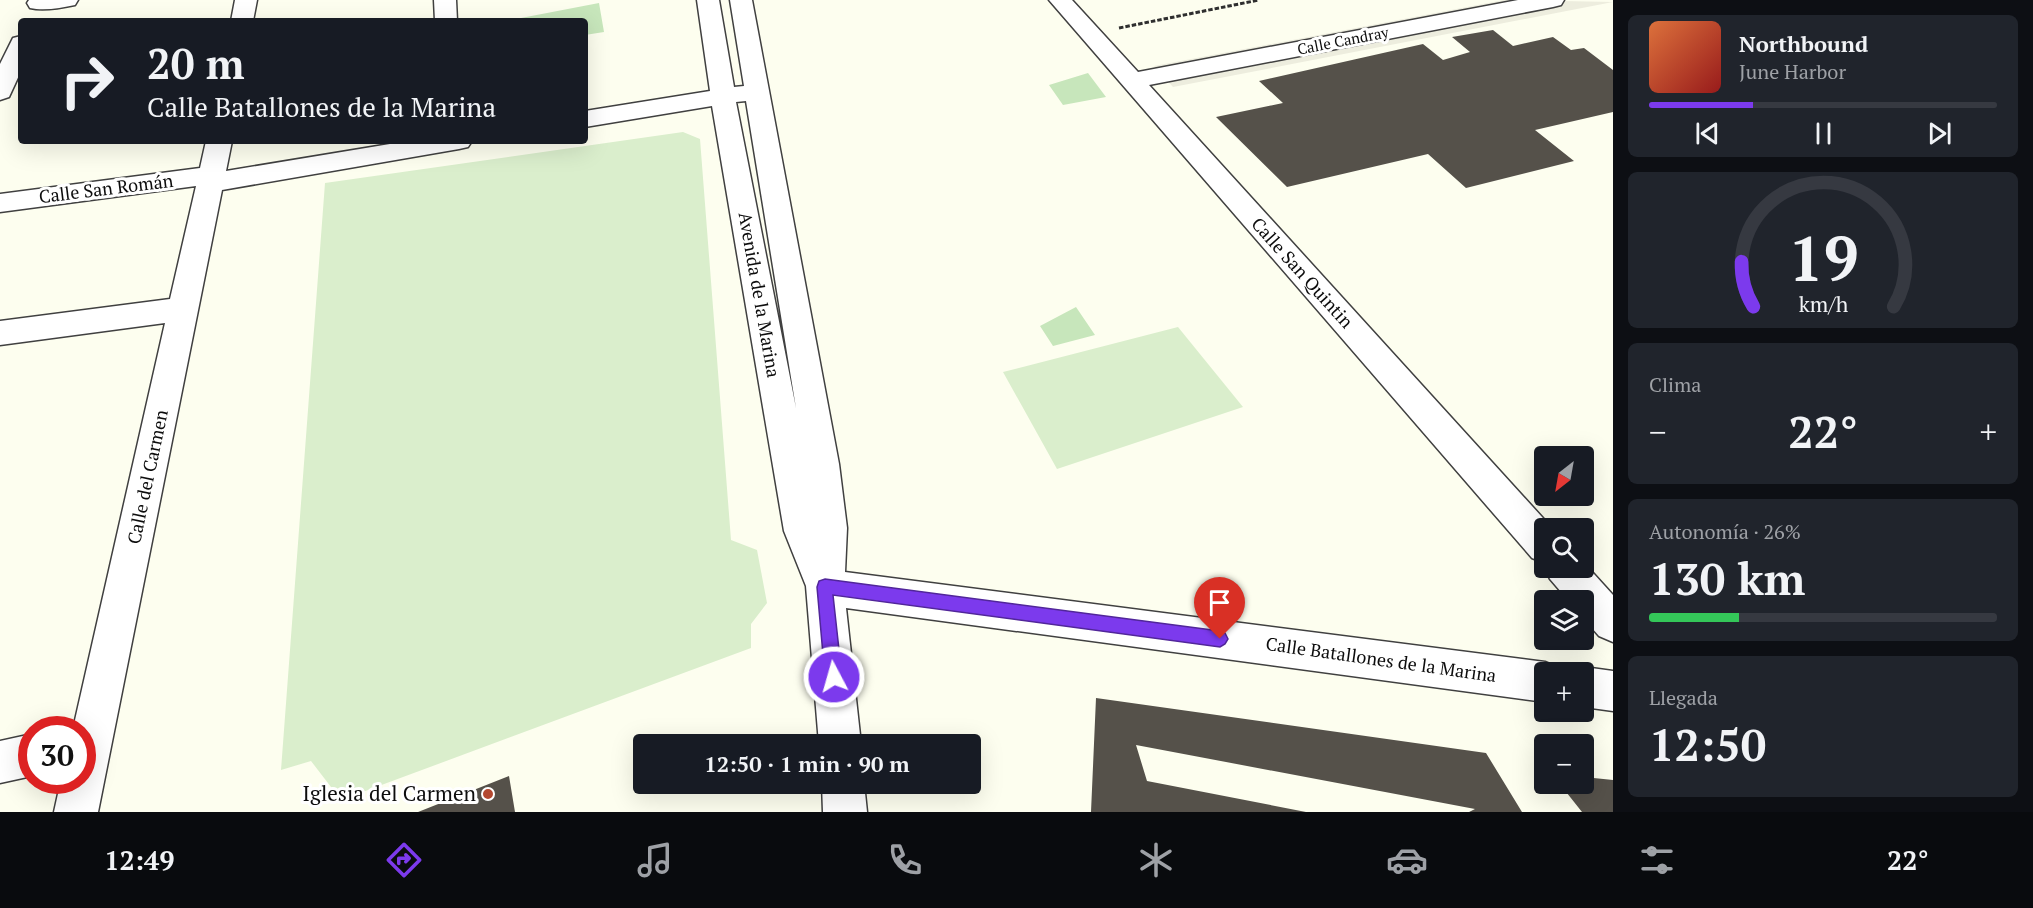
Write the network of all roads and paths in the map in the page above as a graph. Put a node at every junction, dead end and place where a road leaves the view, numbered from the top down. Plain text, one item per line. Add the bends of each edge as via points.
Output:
1 (68, 0) edge
2 (246, 0) edge
3 (445, 0) edge
4 (708, 0) edge
5 (741, 0) edge
6 (1060, 0) edge
7 (1259, 0) edge
8 (1553, 0) edge
9 (36, 8) edge
10 (243, 18) edge
11 (446, 18) edge
12 (1090, 34) junction
13 (18, 50) edge
14 (1132, 81) junction
15 (0, 92) edge
16 (756, 92) junction
17 (723, 96) junction
18 (18, 101) edge
19 (0, 104) edge
20 (588, 118) edge
21 (218, 144) edge
22 (439, 144) edge
23 (211, 179) junction
24 (0, 202) edge
25 (183, 309) junction
26 (0, 333) edge
27 (1534, 534) edge
28 (1573, 578) edge
29 (825, 587) junction
30 (1613, 623) edge
31 (1534, 681) edge
32 (1594, 688) edge
33 (1613, 691) edge
34 (94, 716) edge
35 (839, 734) edge
36 (18, 758) edge
37 (0, 762) edge
38 (79, 794) edge
39 (844, 794) edge
40 (76, 812) edge
41 (845, 812) edge

1 - 9 street
2 - 10 street
3 - 11 street
4 - 17 street, Avenida de la Marina
5 - 16 street, Avenida de la Marina
6 - 12 street, Calle San Quintin
7 - 12 path
8 - 14 street, Calle Candray
12 - 14 street, Calle San Quintin
13 - 15 street
14 - 27 street, Calle San Quintin
16 - 17 street
16 - 29 street, Avenida de la Marina via 822,464 829,528
17 - 20 street
17 - 29 street, Avenida de la Marina via 800,520
18 - 19 street
21 - 23 street, Calle del Carmen
22 - 23 street, Calle San Román
23 - 24 street, Calle San Román
23 - 25 street, Calle del Carmen
25 - 26 street
25 - 34 street, Calle del Carmen
28 - 30 street
29 - 31 street, Calle Batallones de la Marina
29 - 35 street, Avenida de la Marina
32 - 33 street
36 - 37 street
38 - 40 street, Calle del Carmen
39 - 41 street

